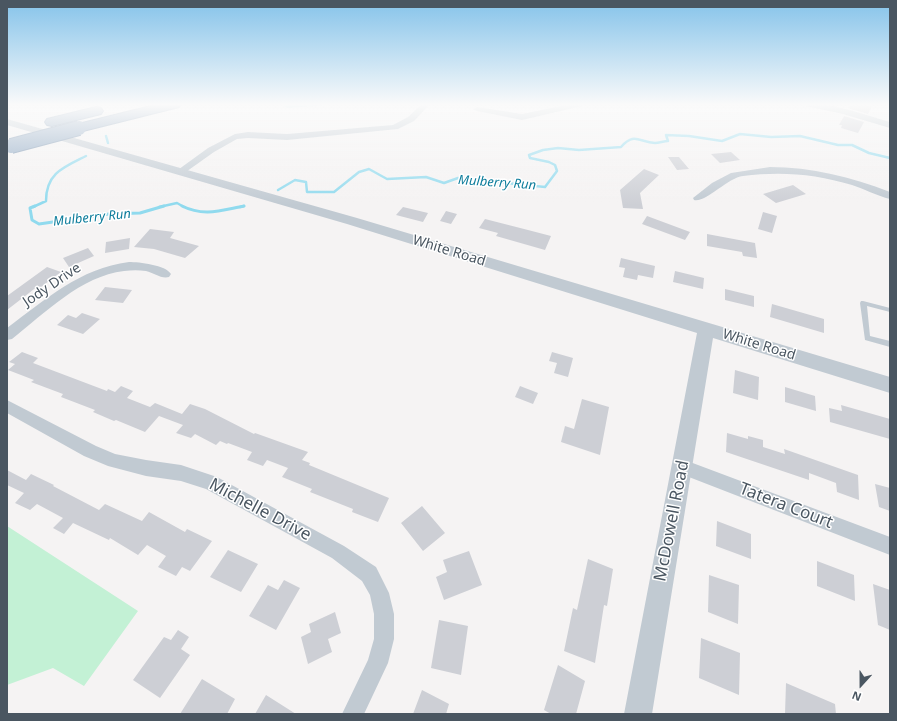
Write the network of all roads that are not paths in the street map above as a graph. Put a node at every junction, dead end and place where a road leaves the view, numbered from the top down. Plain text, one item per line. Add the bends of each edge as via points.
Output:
1 (18, 138) edge
2 (30, 138) edge
3 (61, 138) edge
4 (234, 138) edge
5 (8, 142) edge
6 (180, 172) junction
7 (890, 196) edge
8 (698, 198) dead end
9 (165, 274) dead end
10 (890, 310) edge
11 (706, 328) junction
12 (7, 335) edge
13 (890, 344) edge
14 (890, 385) edge
15 (7, 406) edge
16 (682, 467) junction
17 (890, 546) edge
18 (644, 711) edge
19 (353, 714) edge

1 - 5 highway
2 - 5 highway, bridge
3 - 6 street, White Road
4 - 6 street
6 - 11 street, White Road
7 - 8 street via 847,180 824,175 763,170 736,175
9 - 12 street, Jody Drive via 149,268 128,266 105,270 82,280
10 - 13 lane via 863,303 867,338
11 - 14 street, White Road
11 - 16 street, McDowell Road
15 - 19 street, Michelle Drive via 90,451 114,461 181,472 212,483 338,552 369,574 379,593 384,614 384,639 378,663
16 - 17 street, Tatera Court
16 - 18 street, McDowell Road

